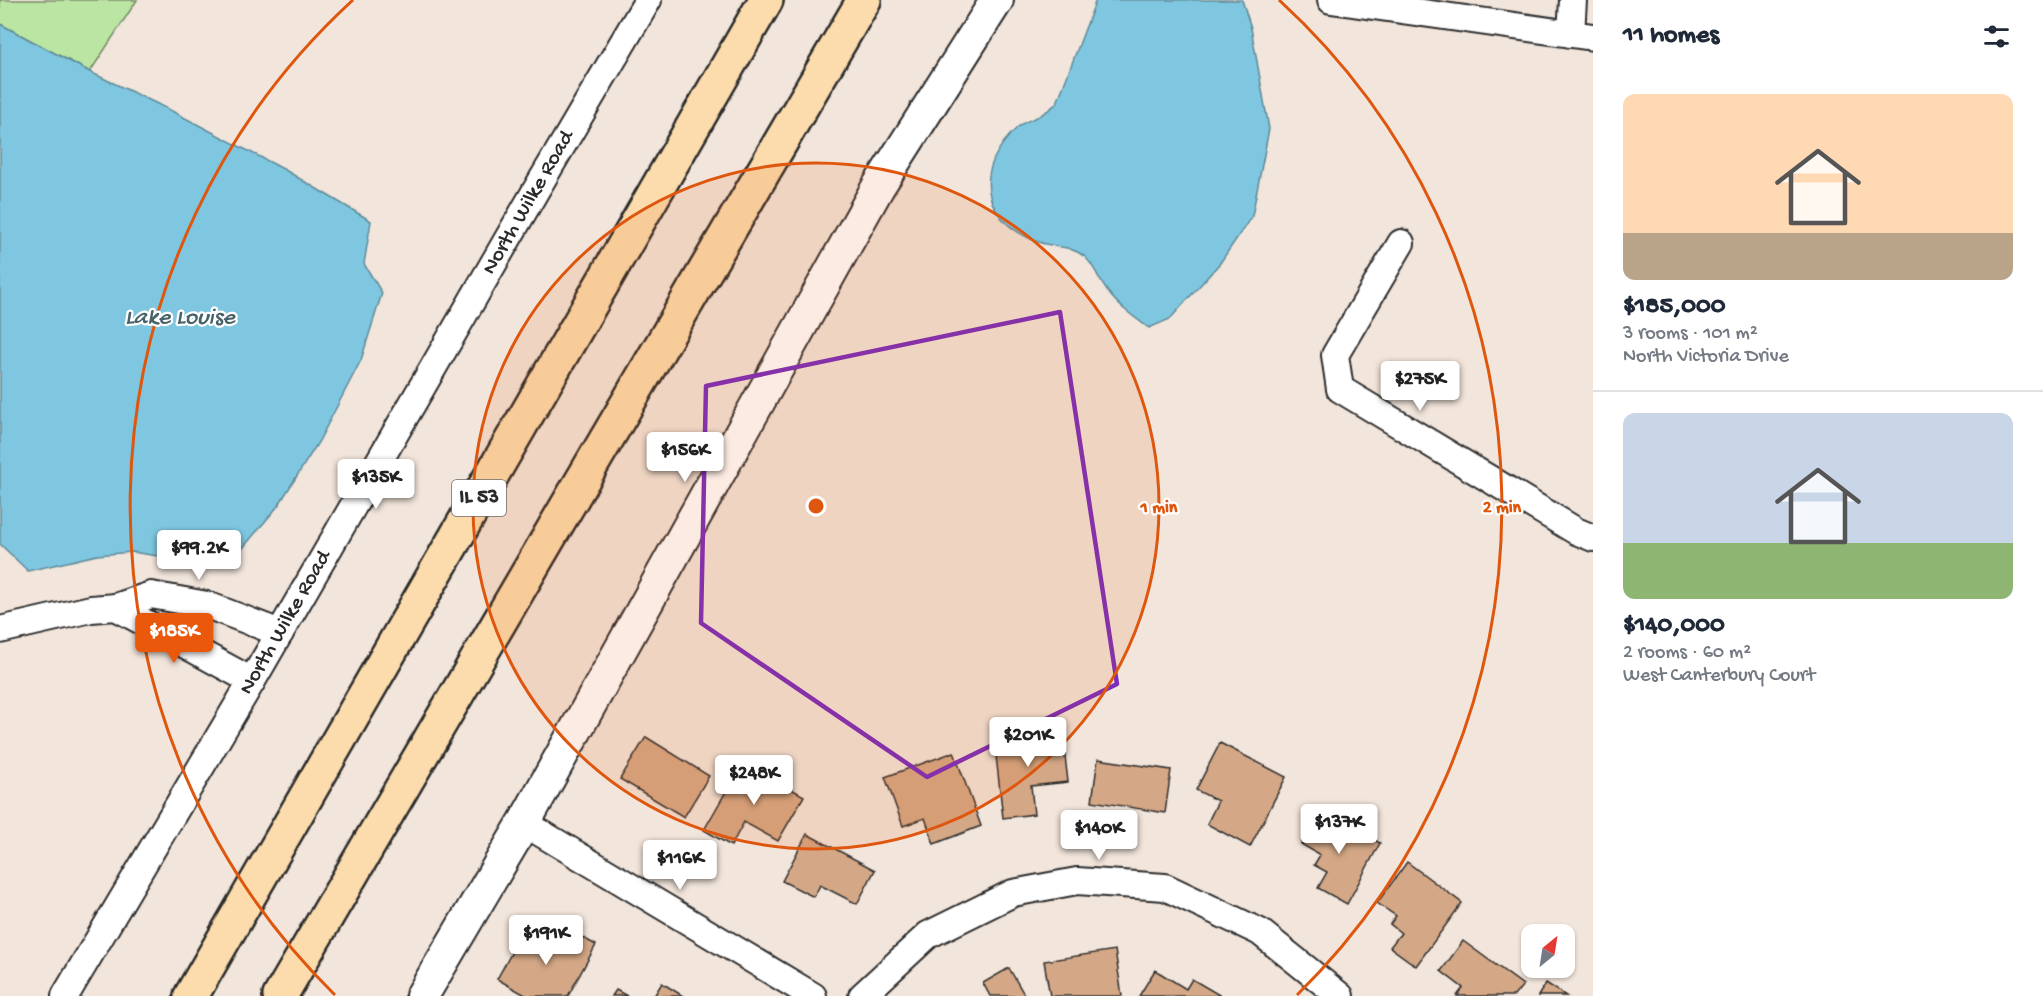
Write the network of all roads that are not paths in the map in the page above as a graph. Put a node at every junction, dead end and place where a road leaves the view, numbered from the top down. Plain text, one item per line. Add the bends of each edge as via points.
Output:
1 (648, 0) edge
2 (766, 0) edge
3 (864, 0) edge
4 (878, 0) edge
5 (998, 0) edge
6 (1331, 0) edge
7 (1573, 0) edge
8 (1460, 9) edge
9 (845, 32) junction
10 (1582, 35) edge
11 (1401, 243) dead end
12 (1593, 538) edge
13 (116, 607) junction
14 (0, 630) edge
15 (280, 633) junction
16 (252, 681) junction
17 (525, 823) junction
18 (65, 996) edge
19 (191, 996) edge
20 (280, 996) edge
21 (422, 996) edge
22 (813, 996) edge
23 (862, 996) edge
24 (1340, 996) edge

1 - 15 street, North Wilke Road
2 - 19 highway, IL 53
3 - 9 highway
4 - 9 highway
5 - 17 street via 878,187
6 - 8 street
7 - 10 street
8 - 10 street
9 - 20 highway
11 - 12 street via 1335,355 1340,389
13 - 14 street
13 - 15 street via 151,595 207,605
13 - 16 street
15 - 16 street, North Wilke Road
16 - 18 street, North Wilke Road
17 - 21 street
17 - 22 street
23 - 24 street via 928,935 1013,893 1077,881 1165,887 1260,933

